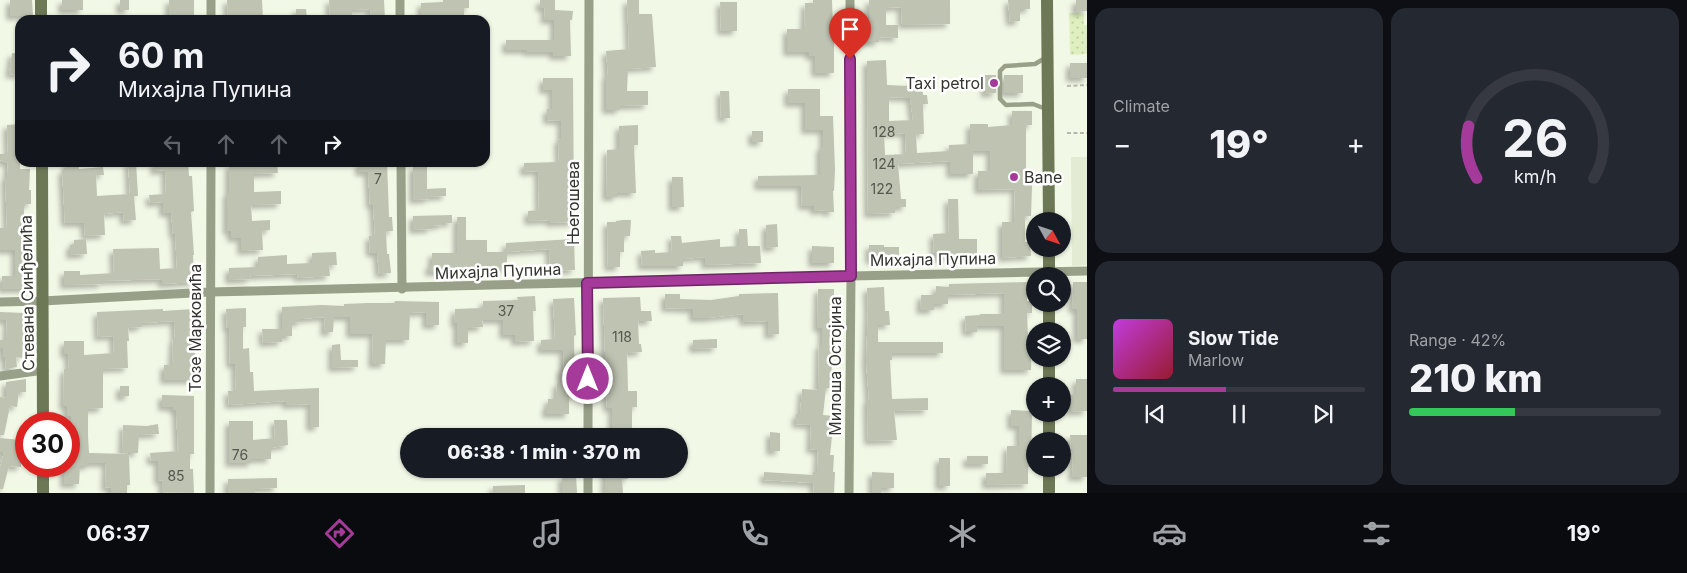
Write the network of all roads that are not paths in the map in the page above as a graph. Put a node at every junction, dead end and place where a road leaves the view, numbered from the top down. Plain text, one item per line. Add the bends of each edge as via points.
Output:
1 (41, 0) edge
2 (210, 0) edge
3 (400, 0) edge
4 (589, 0) edge
5 (850, 0) edge
6 (1047, 0) edge
7 (41, 15) edge
8 (210, 15) edge
9 (400, 15) edge
10 (1047, 57) junction
11 (1048, 110) junction
12 (42, 167) edge
13 (210, 167) edge
14 (401, 167) edge
15 (1049, 212) edge
16 (1087, 271) edge
17 (1071, 272) edge
18 (1026, 274) edge
19 (851, 276) junction
20 (587, 283) junction
21 (402, 288) junction
22 (210, 292) junction
23 (42, 301) junction
24 (0, 302) edge
25 (44, 370) junction
26 (0, 376) edge
27 (43, 412) edge
28 (588, 428) edge
29 (43, 477) edge
30 (1049, 477) edge
31 (588, 478) edge
32 (43, 493) edge
33 (210, 493) edge
34 (588, 493) edge
35 (849, 493) edge
36 (1049, 493) edge

1 - 7 main road
2 - 8 street
3 - 9 street
4 - 20 street, Његошева
5 - 19 street, Милоша Остојина
6 - 10 main road
10 - 11 main road
10 - 11 lane via 1035,64 1005,66 1000,71 1000,99 1006,105 1033,104
11 - 15 main road
12 - 23 main road, Стевана Синђелића
13 - 22 street, Тозе Марковића
14 - 21 street
16 - 17 street, Михајла Пупина
18 - 19 street, Михајла Пупина
19 - 20 street, Михајла Пупина
19 - 35 street, Милоша Остојина
20 - 21 street, Михајла Пупина
20 - 28 street, Његошева
21 - 22 street, Михајла Пупина
22 - 23 street, Михајла Пупина
22 - 33 street, Тозе Марковића
23 - 24 street, Михајла Пупина
23 - 25 main road, Стевана Синђелића
25 - 26 street
25 - 27 main road, Стевана Синђелића
29 - 32 main road
30 - 36 main road
31 - 34 street

